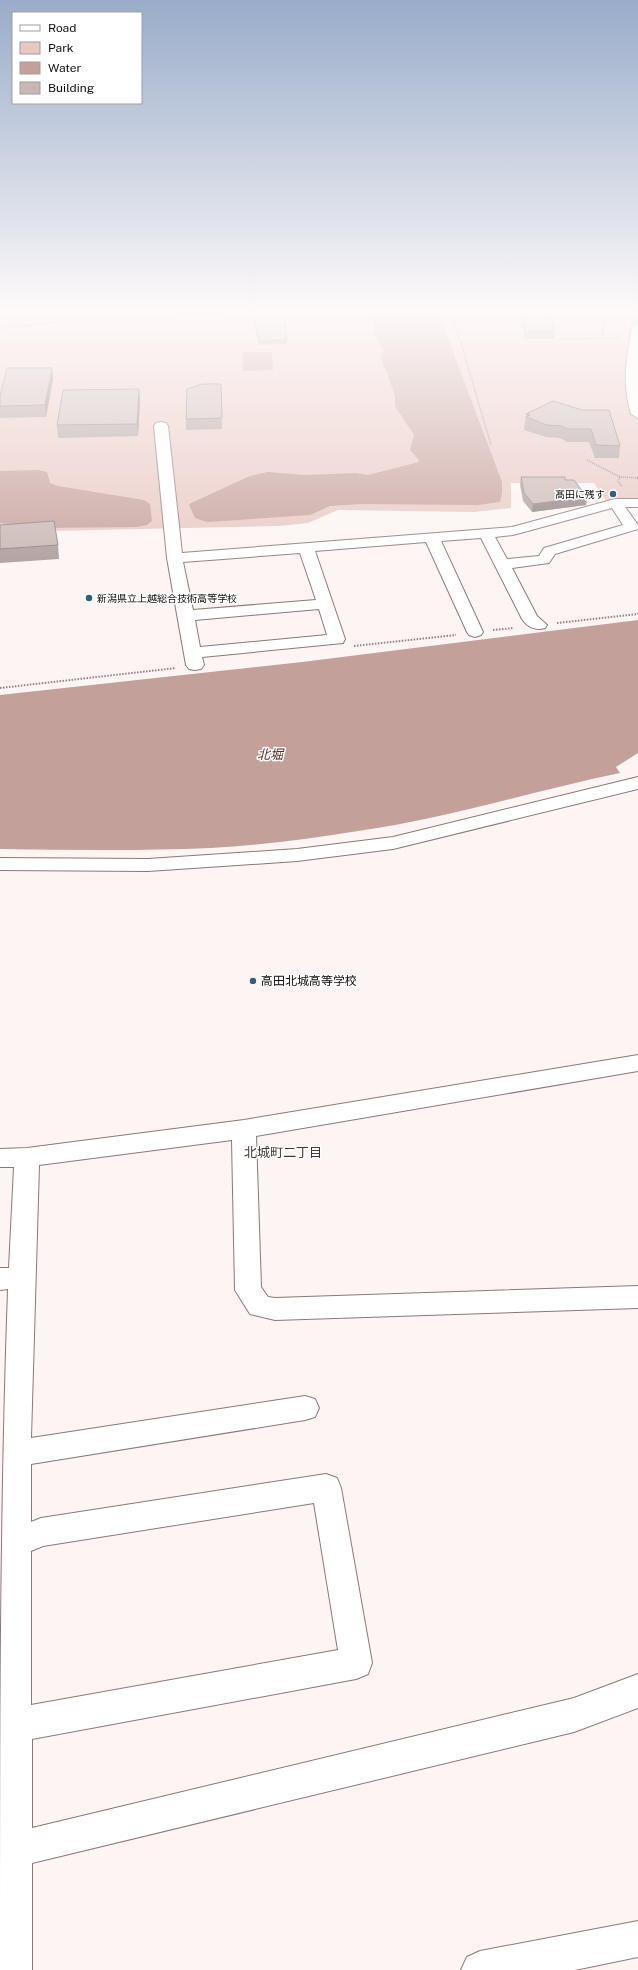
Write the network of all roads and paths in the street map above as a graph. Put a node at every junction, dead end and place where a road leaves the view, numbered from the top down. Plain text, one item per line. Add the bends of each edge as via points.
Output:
1 (477, 401) edge
2 (634, 401) edge
3 (638, 414) edge
4 (161, 426) dead end
5 (491, 445) dead end
6 (587, 460) dead end
7 (638, 478) edge
8 (615, 503) junction
9 (638, 503) edge
10 (486, 534) junction
11 (432, 538) junction
12 (306, 548) junction
13 (175, 558) junction
14 (502, 564) junction
15 (325, 604) junction
16 (638, 614) edge
17 (185, 616) junction
18 (539, 625) junction
19 (475, 632) junction
20 (350, 647) dead end
21 (193, 659) junction
22 (0, 688) edge
23 (638, 783) edge
24 (0, 864) edge
25 (638, 1063) edge
26 (244, 1129) junction
27 (27, 1157) junction
28 (0, 1158) edge
29 (11, 1278) edge
30 (638, 1297) edge
31 (8, 1404) edge
32 (305, 1408) dead end
33 (16, 1453) junction
34 (8, 1543) edge
35 (8, 1673) edge
36 (638, 1691) edge
37 (15, 1725) junction
38 (8, 1760) edge
39 (7, 1851) edge
40 (638, 1939) edge
41 (13, 1970) edge
42 (480, 1970) edge

1 - 5 path
2 - 3 street
4 - 13 street
6 - 7 path via 620,477
8 - 9 street
8 - 10 street via 518,530
8 - 14 street via 632,527 549,551 544,560
10 - 11 street
10 - 14 street
11 - 12 street
11 - 19 street
12 - 13 street
12 - 15 street
13 - 17 street
14 - 18 street via 530,619
15 - 17 street
15 - 21 street via 337,639
16 - 18 path
17 - 21 street
18 - 19 path
19 - 20 path
21 - 22 path
23 - 24 street via 393,843 304,854 148,865
25 - 26 street
26 - 27 street
26 - 30 street via 248,1290 260,1306 275,1309
27 - 28 street
27 - 29 street
29 - 31 street
31 - 33 street
32 - 33 street
33 - 34 street
34 - 35 street
34 - 37 street via 40,1532 326,1488 356,1662
35 - 37 street
36 - 39 street via 574,1715
37 - 38 street
38 - 39 street
39 - 41 street
40 - 42 street

